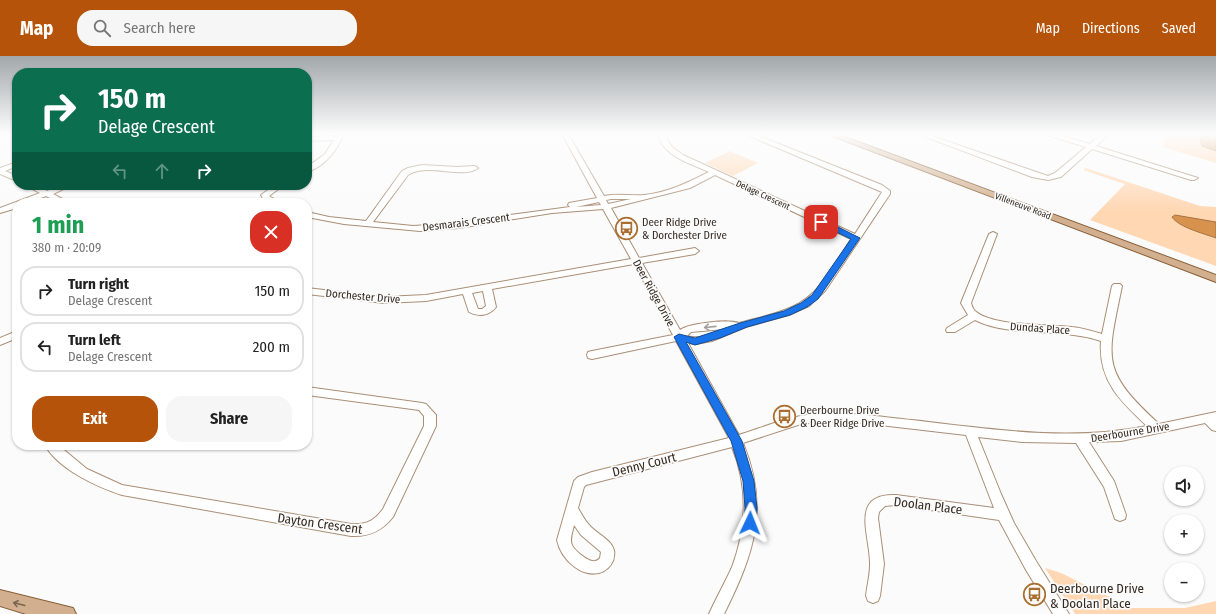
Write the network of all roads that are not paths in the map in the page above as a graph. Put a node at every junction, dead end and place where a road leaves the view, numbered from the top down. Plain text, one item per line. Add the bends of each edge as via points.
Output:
1 (321, 160) edge
2 (580, 160) edge
3 (689, 160) edge
4 (812, 160) edge
5 (900, 160) edge
6 (993, 160) edge
7 (1076, 160) edge
8 (1134, 160) edge
9 (12, 166) edge
10 (312, 166) edge
11 (474, 168) dead end
12 (0, 170) edge
13 (714, 172) junction
14 (12, 176) edge
15 (1194, 178) dead end
16 (40, 190) edge
17 (54, 190) edge
18 (272, 190) edge
19 (46, 193) junction
20 (645, 197) junction
21 (34, 198) edge
22 (56, 198) edge
23 (266, 198) edge
24 (601, 198) junction
25 (12, 206) edge
26 (606, 207) junction
27 (553, 210) junction
28 (0, 211) edge
29 (312, 215) edge
30 (368, 224) junction
31 (993, 234) dead end
32 (856, 238) junction
33 (695, 251) dead end
34 (637, 262) junction
35 (1216, 279) edge
36 (1117, 286) dead end
37 (487, 288) junction
38 (312, 292) edge
39 (467, 292) junction
40 (974, 316) junction
41 (951, 330) dead end
42 (12, 336) edge
43 (679, 337) junction
44 (1107, 339) junction
45 (0, 342) edge
46 (592, 355) dead end
47 (312, 392) edge
48 (1211, 417) edge
49 (1216, 427) edge
50 (1157, 429) junction
51 (972, 432) junction
52 (1080, 439) junction
53 (736, 441) junction
54 (56, 450) edge
55 (572, 509) dead end
56 (1004, 515) junction
57 (1120, 515) dead end
58 (873, 596) dead end
59 (0, 598) edge
60 (67, 614) edge
61 (716, 614) edge
62 (1062, 614) edge

1 - 10 street
2 - 24 street, Deer Ridge Drive
3 - 13 street, Delage Crescent
4 - 32 street via 886,191
5 - 35 main road, Villeneuve Road
6 - 7 street via 1048,178 1058,175
8 - 15 street
9 - 12 street
11 - 30 street via 409,170
12 - 14 street
13 - 20 street via 681,188
13 - 32 street, Delage Crescent
16 - 19 street
17 - 19 street
18 - 23 street via 265,195
19 - 21 street
19 - 22 street
20 - 24 street
20 - 26 street
24 - 26 street, Deer Ridge Drive
24 - 27 street, Desmarais Crescent
25 - 28 street
26 - 27 street, Desmarais Crescent
26 - 34 street, Deer Ridge Drive
27 - 30 street, Desmarais Crescent via 427,228
29 - 30 street, Desmarais Crescent
31 - 40 street via 966,303 968,311
32 - 43 street via 815,297 804,305 787,313 695,342
33 - 34 street, Dorchester Drive
34 - 37 street, Dorchester Drive
34 - 43 street, Deer Ridge Drive
36 - 44 street
37 - 39 street, Dorchester Drive
37 - 39 street via 491,307 483,313 472,310
38 - 39 street, Dorchester Drive via 394,300
40 - 41 street
40 - 44 street, Dundas Place via 1000,324 1071,330
42 - 45 street
43 - 46 street
43 - 53 street, Deer Ridge Drive
44 - 50 street via 1106,360 1112,378 1131,403
47 - 54 street, Dayton Crescent via 412,405 422,408 430,415 430,426 388,513 371,529 362,531 156,498 122,490 97,481 75,468
48 - 49 street
48 - 50 street, Deerbourne Drive
50 - 52 street, Deerbourne Drive via 1121,436
51 - 52 street, Deerbourne Drive
51 - 53 street, Deerbourne Drive via 825,417 801,420
51 - 56 street
52 - 57 street via 1110,485
53 - 55 street, Denny Court via 586,479 578,484
53 - 61 street, Deer Ridge Drive via 749,481 750,523 746,549
56 - 58 street, Doolan Place via 896,500 886,500 877,504 871,512 877,564
56 - 62 street via 1029,563
60 -> 59 main road

